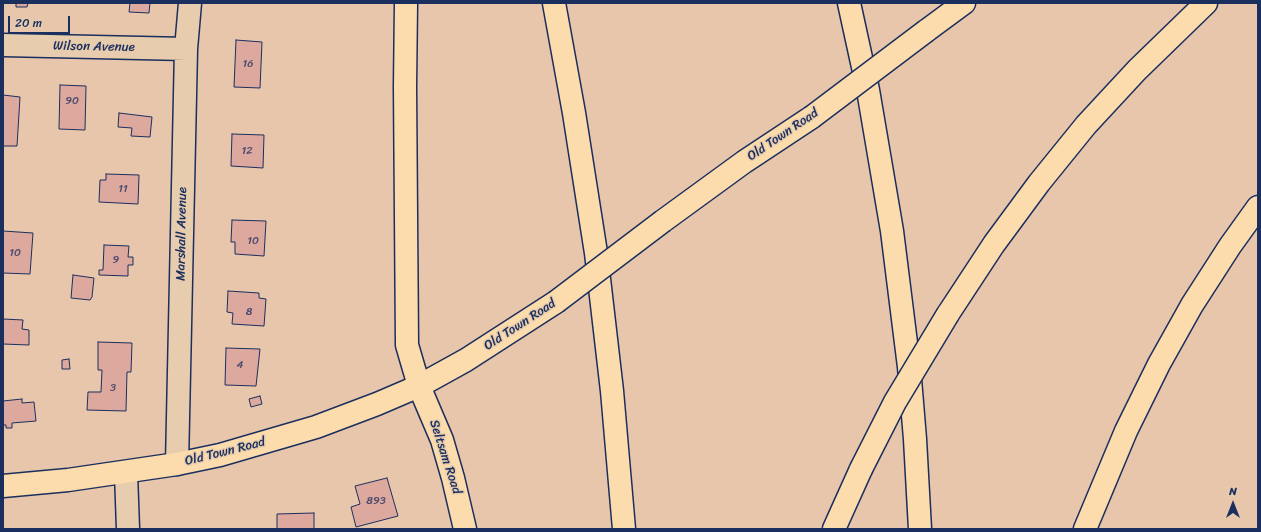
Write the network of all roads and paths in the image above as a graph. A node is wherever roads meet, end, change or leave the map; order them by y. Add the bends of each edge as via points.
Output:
1 (190, 3) edge
2 (406, 3) edge
3 (554, 3) edge
4 (849, 3) edge
5 (964, 3) edge
6 (1206, 3) edge
7 (3, 45) edge
8 (186, 49) junction
9 (1258, 207) edge
10 (419, 386) junction
11 (177, 464) junction
12 (126, 473) junction
13 (3, 486) edge
14 (128, 529) edge
15 (465, 529) edge
16 (624, 529) edge
17 (834, 529) edge
18 (920, 529) edge
19 (1085, 529) edge

1 - 8 street, Marshall Avenue
2 - 10 main road, Seltsam Road via 407,345
3 - 16 main road via 596,253
4 - 18 main road via 868,90 892,230 909,374
5 - 10 main road, Old Town Road, bridge via 812,117 744,162 556,302 466,360
6 - 17 main road, bridge via 1137,70 1081,131 994,244 899,396 861,469
7 - 8 street, Wilson Avenue
8 - 11 street, Marshall Avenue
9 - 19 main road via 1192,305 1159,364 1126,430
10 - 11 main road, Old Town Road via 316,427 220,455
10 - 15 main road, Seltsam Road via 442,440
11 - 12 main road, Old Town Road
12 - 13 main road, Old Town Road
12 - 14 street

